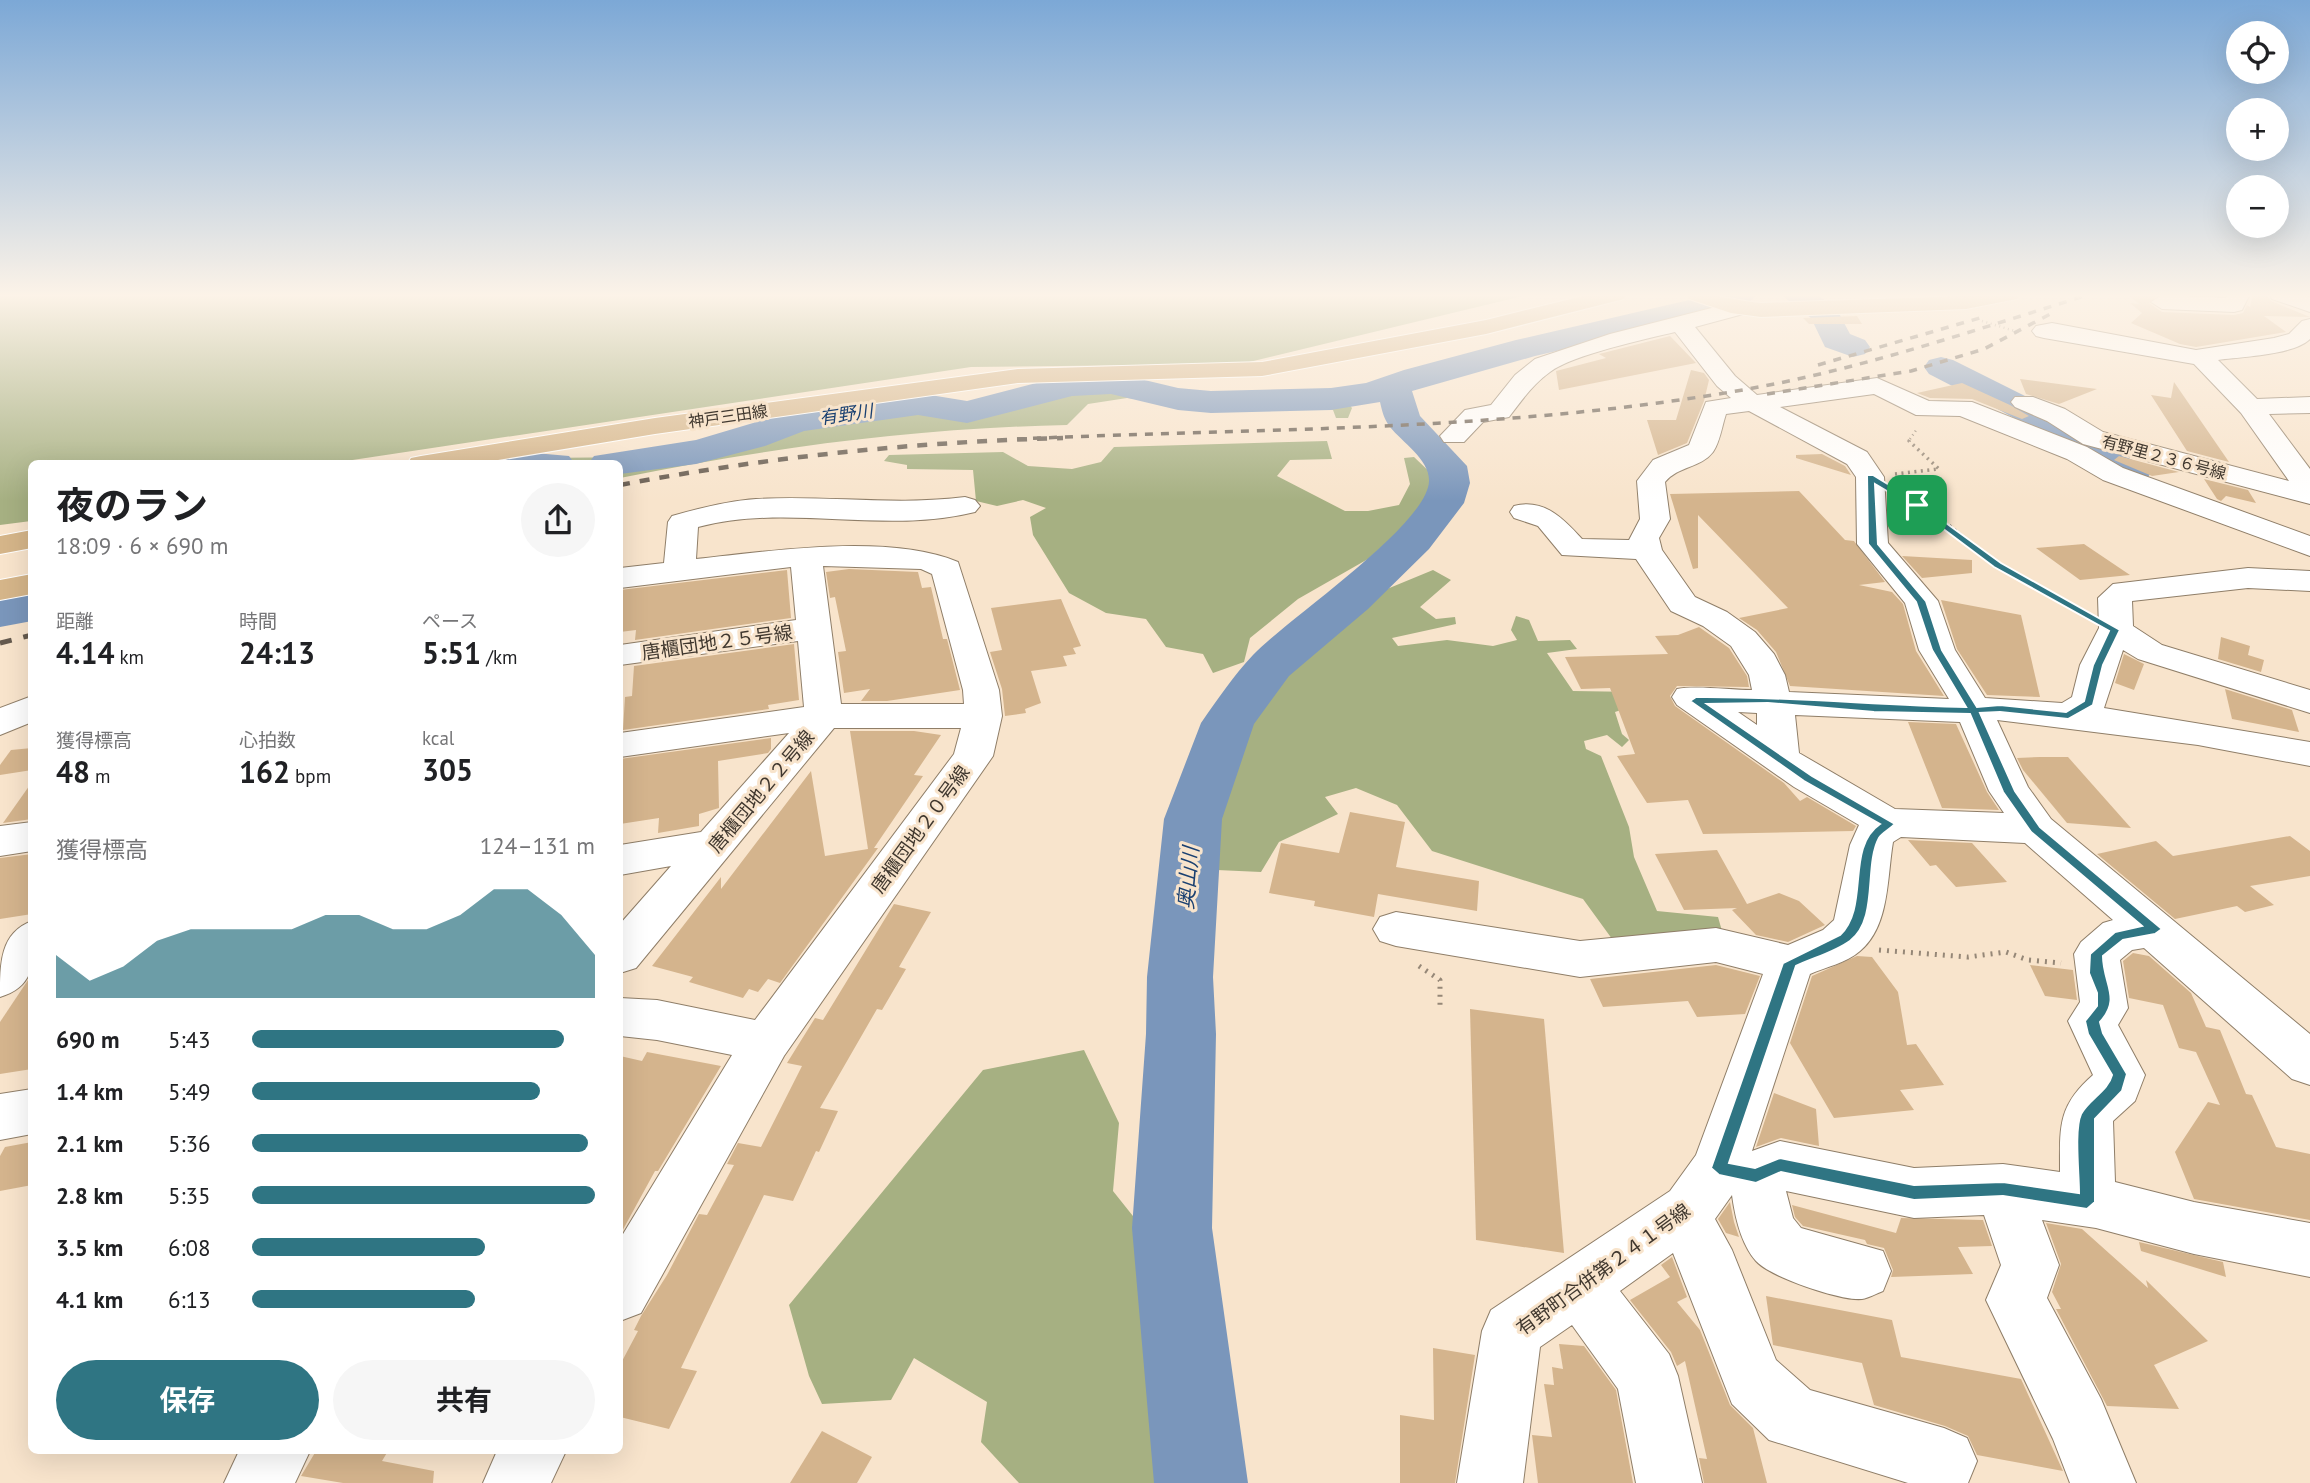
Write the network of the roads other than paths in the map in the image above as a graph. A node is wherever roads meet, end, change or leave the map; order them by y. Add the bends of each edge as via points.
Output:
1 (1294, 363) edge
2 (1546, 363) edge
3 (1711, 363) edge
4 (2206, 363) edge
5 (1749, 401) junction
6 (2024, 402) dead end
7 (2310, 405) edge
8 (2250, 407) junction
9 (1454, 436) dead end
10 (2298, 455) edge
11 (446, 460) edge
12 (2310, 493) edge
13 (965, 506) dead end
14 (1525, 512) dead end
15 (28, 540) edge
16 (0, 545) edge
17 (2310, 547) edge
18 (1646, 550) junction
19 (806, 556) junction
20 (2310, 560) edge
21 (679, 570) junction
22 (2310, 575) edge
23 (623, 578) edge
24 (2310, 581) edge
25 (28, 585) edge
26 (0, 590) edge
27 (814, 628) junction
28 (2115, 630) junction
29 (623, 655) edge
30 (1772, 700) junction
31 (2310, 702) edge
32 (28, 709) edge
33 (1974, 710) junction
34 (2068, 715) junction
35 (824, 716) junction
36 (983, 716) junction
37 (0, 723) edge
38 (28, 739) edge
39 (0, 743) edge
40 (623, 745) edge
41 (2310, 754) edge
42 (1781, 760) junction
43 (1889, 824) junction
44 (2036, 830) junction
45 (28, 837) edge
46 (0, 841) edge
47 (717, 844) junction
48 (623, 860) edge
49 (1396, 929) dead end
50 (2155, 929) junction
51 (623, 952) edge
52 (1790, 963) junction
53 (623, 1017) edge
54 (766, 1042) junction
55 (2305, 1056) edge
56 (28, 1112) edge
57 (0, 1117) edge
58 (1737, 1172) junction
59 (2003, 1189) junction
60 (2087, 1202) junction
61 (1681, 1216) junction
62 (2310, 1250) edge
63 (1862, 1271) dead end
64 (1579, 1286) junction
65 (623, 1288) edge
66 (275, 1454) edge
67 (531, 1454) edge
68 (1944, 1461) dead end
69 (257, 1483) edge
70 (516, 1483) edge
71 (1490, 1483) edge
72 (1670, 1483) edge
73 (2103, 1483) edge

1 - 11 main road, 神戸三田線 via 1262,369 1018,376
2 - 9 street via 1524,380 1500,411 1474,416
3 - 5 street
4 - 8 street
5 - 17 street via 1873,386 1925,409 1964,408 2077,453 2113,474
5 - 18 street via 1715,408 1702,448 1663,466 1651,481 1655,519 1644,538
5 - 33 street via 1857,458 1870,477 1873,544 1921,601 1937,650
6 - 12 street, 有野里２３６号線 via 2093,438
7 - 8 street
8 - 10 street
10 - 12 street
13 - 21 street via 930,512 757,506 703,515 683,522
14 - 18 street via 1549,520 1573,548
15 - 16 main road
18 - 30 street via 1683,604 1743,639 1756,654
19 - 21 street, 唐櫃団地２０号線
19 - 27 street, 唐櫃団地２２号線
19 - 36 street, 唐櫃団地２０号線 via 926,560 947,569 981,690
20 - 22 street
21 - 23 street, 唐櫃団地２０号線
24 - 28 street via 2248,578 2125,591 2115,598
25 - 26 main road
27 - 29 street, 唐櫃団地２５号線
27 - 35 street, 唐櫃団地２２号線
28 - 31 street via 2150,652
28 - 34 street via 2098,665 2089,703
30 - 33 street via 1874,709
30 - 42 street
30 - 42 street via 1692,698
32 - 37 street
33 - 34 street
33 - 44 street via 2009,792
34 - 41 street
35 - 36 street
35 - 40 street
35 - 47 street, 唐櫃団地２２号線
36 - 54 street, 唐櫃団地２０号線 via 973,755
38 - 39 street
42 - 43 street
43 - 44 street
43 - 52 street via 1874,834 1853,930
44 - 50 street
45 - 46 street
47 - 48 street
47 - 51 street, 唐櫃団地２２号線
49 - 52 street via 1580,959 1716,945
50 - 55 street
50 - 60 street via 2119,935 2097,954 2104,1008 2092,1021 2119,1074 2117,1086 2094,1106 2087,1119
52 - 58 street, 有野町合併第２４１号線
53 - 54 street
54 - 65 street, 唐櫃団地２０号線
56 - 57 street
58 - 59 street via 1780,1165 1914,1193
58 - 61 street, 有野町合併第２４１号線
58 - 63 street via 1775,1242 1808,1259
59 - 60 street
59 - 73 street via 2030,1265 2016,1300 2078,1422
60 - 62 street
61 - 64 street, 有野町合併第２４１号線
61 - 68 street via 1703,1250 1754,1382 1763,1391 1792,1418
64 - 71 street, 有野町合併第２４１号線 via 1512,1331
64 - 72 street via 1647,1376
66 - 69 street
67 - 70 street

